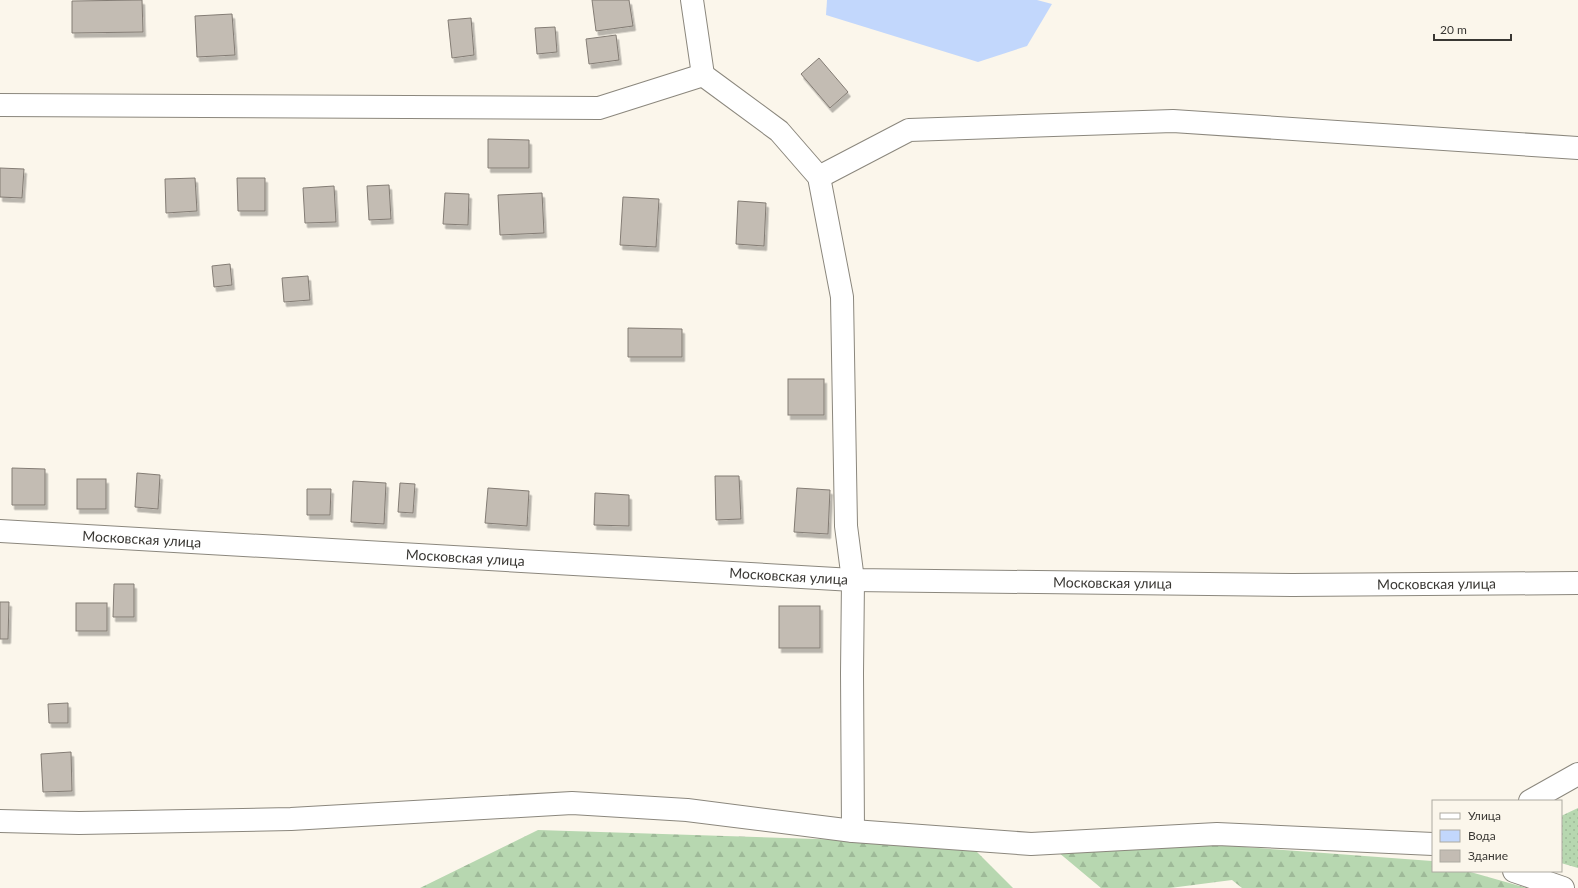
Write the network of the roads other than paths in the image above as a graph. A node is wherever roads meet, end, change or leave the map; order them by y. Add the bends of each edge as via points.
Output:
1 (692, 0) edge
2 (703, 75) junction
3 (0, 105) edge
4 (1578, 148) edge
5 (819, 178) junction
6 (0, 531) edge
7 (853, 580) junction
8 (1578, 583) edge
9 (1578, 774) edge
10 (1532, 800) edge
11 (0, 821) edge
12 (853, 830) junction
13 (1432, 844) edge
14 (1517, 872) edge
15 (1563, 888) edge

1 - 2 street
2 - 3 street via 599,108
2 - 5 street via 779,131
4 - 5 street via 1173,121 909,130
5 - 7 street via 842,297 846,526
6 - 7 street, Московская улица
7 - 8 street, Московская улица via 1292,585
7 - 12 street
9 - 10 street
11 - 12 street via 79,823 290,819 572,803 687,810
12 - 13 street via 1031,844 1218,834
14 - 15 street

